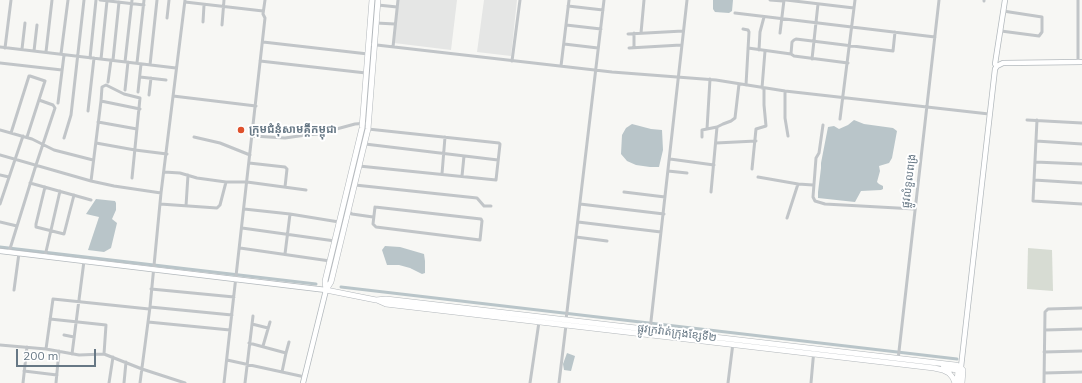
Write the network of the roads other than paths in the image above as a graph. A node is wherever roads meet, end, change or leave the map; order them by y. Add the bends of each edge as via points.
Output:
1 (11, 0) edge
2 (52, 0) edge
3 (68, 0) edge
4 (84, 0) edge
5 (96, 0) edge
6 (100, 0) edge
7 (144, 0) edge
8 (158, 0) edge
9 (169, 0) edge
10 (224, 0) edge
11 (265, 0) edge
12 (372, 0) edge
13 (398, 0) edge
14 (520, 0) edge
15 (569, 0) edge
16 (604, 0) edge
17 (644, 0) edge
18 (687, 0) edge
19 (770, 0) edge
20 (784, 0) edge
21 (833, 0) edge
22 (855, 0) edge
23 (939, 0) edge
24 (1005, 0) edge
25 (1078, 0) edge
26 (1082, 0) edge
27 (107, 1) edge
28 (185, 1) edge
29 (805, 1) edge
30 (120, 2) edge
31 (132, 2) edge
32 (378, 3) edge
33 (818, 4) junction
34 (144, 5) junction
35 (204, 5) junction
36 (224, 6) junction
37 (568, 6) junction
38 (832, 6) junction
39 (397, 7) junction
40 (854, 8) junction
41 (603, 10) junction
42 (263, 11) junction
43 (1003, 11) junction
44 (735, 13) dead end
45 (764, 17) junction
46 (167, 18) dead end
47 (782, 19) junction
48 (1080, 20) edge
49 (202, 22) dead end
50 (24, 23) dead end
51 (376, 23) junction
52 (816, 23) junction
53 (395, 24) junction
54 (36, 25) dead end
55 (222, 25) dead end
56 (566, 25) junction
57 (852, 27) junction
58 (743, 29) dead end
59 (600, 30) junction
60 (683, 31) junction
61 (1001, 31) junction
62 (895, 32) junction
63 (634, 33) junction
64 (641, 33) junction
65 (780, 33) dead end
66 (628, 34) dead end
67 (935, 37) junction
68 (1080, 39) edge
69 (814, 41) junction
70 (262, 42) junction
71 (368, 44) junction
72 (564, 44) junction
73 (374, 45) junction
74 (681, 45) junction
75 (850, 46) junction
76 (0, 47) edge
77 (393, 47) junction
78 (634, 47) junction
79 (5, 48) junction
80 (598, 48) junction
81 (629, 48) dead end
82 (748, 48) junction
83 (22, 50) junction
84 (759, 50) junction
85 (34, 51) junction
86 (765, 51) junction
87 (46, 52) junction
88 (63, 54) junction
89 (367, 54) junction
90 (373, 54) junction
91 (791, 54) junction
92 (78, 56) junction
93 (90, 58) junction
94 (94, 58) junction
95 (812, 58) junction
96 (101, 59) junction
97 (112, 60) junction
98 (260, 61) junction
99 (512, 61) junction
100 (126, 62) junction
101 (1080, 62) edge
102 (0, 63) edge
103 (137, 63) junction
104 (848, 63) junction
105 (141, 64) junction
106 (150, 65) junction
107 (561, 66) junction
108 (997, 66) junction
109 (176, 68) junction
110 (62, 70) junction
111 (596, 70) junction
112 (366, 73) junction
113 (140, 76) junction
114 (678, 77) junction
115 (151, 78) junction
116 (710, 79) junction
117 (166, 80) dead end
118 (108, 82) dead end
119 (739, 84) junction
120 (746, 85) junction
121 (763, 88) junction
122 (125, 90) dead end
123 (785, 91) junction
124 (138, 92) dead end
125 (149, 95) dead end
126 (173, 96) junction
127 (844, 98) junction
128 (39, 100) junction
129 (101, 101) junction
130 (58, 103) dead end
131 (256, 106) junction
132 (927, 107) junction
133 (140, 109) junction
134 (88, 111) dead end
135 (989, 114) junction
136 (840, 119) dead end
137 (1027, 120) dead end
138 (1037, 120) junction
139 (98, 122) junction
140 (1082, 123) edge
141 (366, 125) junction
142 (823, 125) dead end
143 (717, 127) junction
144 (137, 129) junction
145 (707, 129) junction
146 (0, 130) edge
147 (11, 133) junction
148 (23, 136) junction
149 (253, 136) junction
150 (788, 136) dead end
151 (27, 137) junction
152 (194, 137) dead end
153 (445, 137) junction
154 (702, 137) dead end
155 (64, 138) dead end
156 (756, 141) junction
157 (1036, 141) junction
158 (96, 143) junction
159 (716, 143) junction
160 (43, 144) junction
161 (365, 144) junction
162 (1082, 144) edge
163 (135, 150) junction
164 (166, 154) junction
165 (250, 154) junction
166 (444, 154) junction
167 (0, 155) edge
168 (464, 156) junction
169 (14, 159) junction
170 (93, 160) junction
171 (498, 160) junction
172 (670, 160) junction
173 (249, 162) junction
174 (1035, 162) junction
175 (1082, 164) edge
176 (36, 165) junction
177 (714, 165) junction
178 (359, 166) junction
179 (752, 169) dead end
180 (668, 171) junction
181 (164, 172) junction
182 (687, 173) dead end
183 (442, 174) junction
184 (188, 175) junction
185 (0, 176) edge
186 (462, 176) junction
187 (758, 177) dead end
188 (8, 178) junction
189 (132, 178) dead end
190 (1034, 180) junction
191 (90, 181) junction
192 (226, 182) junction
193 (247, 182) junction
194 (30, 183) junction
195 (1082, 183) edge
196 (798, 184) junction
197 (813, 184) junction
198 (355, 185) junction
199 (45, 187) junction
200 (285, 187) junction
201 (306, 190) dead end
202 (60, 191) junction
203 (624, 192) dead end
204 (711, 192) dead end
205 (161, 193) junction
206 (74, 195) junction
207 (665, 197) junction
208 (91, 200) dead end
209 (0, 204) edge
210 (160, 204) junction
211 (580, 204) junction
212 (1082, 204) edge
213 (186, 206) junction
214 (491, 206) dead end
215 (244, 209) junction
216 (915, 209) junction
217 (348, 211) junction
218 (290, 214) junction
219 (664, 214) junction
220 (374, 217) junction
221 (786, 218) dead end
222 (0, 222) edge
223 (340, 222) junction
224 (578, 222) junction
225 (17, 226) junction
226 (242, 228) junction
227 (50, 231) junction
228 (661, 232) junction
229 (287, 234) junction
230 (576, 237) junction
231 (335, 241) junction
232 (606, 241) dead end
233 (240, 248) junction
234 (10, 250) junction
235 (0, 251) edge
236 (19, 253) junction
237 (285, 254) junction
238 (45, 256) junction
239 (84, 261) junction
240 (330, 261) junction
241 (153, 269) junction
242 (237, 276) junction
243 (151, 289) junction
244 (14, 290) dead end
245 (326, 290) junction
246 (234, 297) junction
247 (376, 300) junction
248 (79, 302) junction
249 (150, 308) junction
250 (1082, 308) edge
251 (232, 315) junction
252 (253, 316) dead end
253 (566, 318) junction
254 (50, 319) junction
255 (76, 321) junction
256 (148, 322) junction
257 (270, 322) dead end
258 (539, 322) junction
259 (252, 324) junction
260 (268, 328) junction
261 (1082, 329) edge
262 (230, 330) junction
263 (650, 330) junction
264 (1045, 330) junction
265 (64, 335) dead end
266 (74, 337) junction
267 (289, 342) dead end
268 (733, 342) junction
269 (249, 343) junction
270 (0, 345) edge
271 (263, 346) junction
272 (27, 347) junction
273 (46, 349) junction
274 (59, 351) junction
275 (1082, 351) edge
276 (814, 352) junction
277 (1044, 352) junction
278 (286, 353) junction
279 (72, 354) junction
280 (104, 354) junction
281 (113, 357) junction
282 (898, 359) junction
283 (227, 360) junction
284 (126, 362) junction
285 (247, 364) junction
286 (934, 368) junction
287 (142, 369) junction
288 (960, 369) junction
289 (24, 371) junction
290 (282, 372) junction
291 (1082, 372) edge
292 (1044, 374) junction
293 (57, 375) junction
294 (305, 377) junction
295 (23, 383) edge
296 (56, 383) edge
297 (109, 383) edge
298 (124, 383) edge
299 (140, 383) edge
300 (185, 383) edge
301 (224, 383) edge
302 (245, 383) edge
303 (303, 383) edge
304 (530, 383) edge
305 (559, 383) edge
306 (728, 383) edge
307 (811, 383) edge
308 (956, 383) edge
309 (962, 383) edge
310 (1044, 383) edge

1 - 79 street
2 - 87 street
3 - 88 street
4 - 92 street
5 - 93 street
6 - 27 street
7 - 34 street
8 - 106 street
9 - 46 street
10 - 36 street
11 - 42 street
12 - 71 main road
13 - 39 street
14 - 99 street
15 - 37 street
16 - 41 street
17 - 64 street
18 - 60 street
19 - 20 street
20 - 29 street
20 - 47 street
21 - 38 street
22 - 40 street
23 - 67 street, ផ្លូវលំទួលពង្រ
24 - 43 street
25 - 26 street
25 - 48 street
27 - 30 street
27 - 96 street
28 - 35 street
28 - 109 street
29 - 33 street
30 - 31 street
30 - 97 street
31 - 34 street
31 - 100 street
32 - 39 street
32 - 51 main road
33 - 38 street
33 - 52 street
34 - 103 street
35 - 36 street
35 - 49 street
36 - 42 street
36 - 55 street
37 - 41 street
37 - 56 street
38 - 40 street
39 - 53 street
40 - 57 street
41 - 59 street
42 - 70 street via 265,18
43 - 61 street
43 - 61 street via 1042,17 1042,32 1039,36
44 - 45 street
45 - 47 street
45 - 84 street
47 - 52 street
47 - 65 street
48 - 68 street
50 - 83 street
51 - 53 street
51 - 73 main road
52 - 57 street
52 - 69 street
53 - 77 street
54 - 85 street
56 - 59 street
56 - 72 street
57 - 62 street
57 - 75 street
58 - 82 street via 749,32
59 - 80 street
60 - 64 street
60 - 74 street
61 - 108 street via 995,64
62 - 67 street
62 - 75 street via 893,51
63 - 64 street
63 - 66 street
63 - 78 street
67 - 132 street, ផ្លូវលំទួលពង្រ
68 - 101 street
69 - 75 street
69 - 91 street via 794,40
69 - 95 street
70 - 89 street
70 - 98 street
71 - 73 street
71 - 89 main road
72 - 80 street
72 - 107 street
73 - 77 street
73 - 90 main road
74 - 78 street
74 - 114 street
75 - 104 street
76 - 79 street
77 - 99 street
78 - 81 street
79 - 83 street
80 - 111 street
82 - 84 street
82 - 120 street
83 - 85 street
84 - 86 street
85 - 87 street
86 - 91 street
86 - 121 street
87 - 88 street
88 - 92 street
88 - 110 street
89 - 90 street
89 - 112 main road
90 - 141 main road
91 - 95 street
92 - 93 street
92 - 155 street via 71,115
93 - 94 street
94 - 96 street
94 - 134 street
95 - 104 street
96 - 97 street
97 - 100 street
97 - 118 street
98 - 112 street
98 - 131 street
99 - 107 street
100 - 103 street
100 - 122 street
101 - 108 street via 1002,63
102 - 110 street
103 - 105 street
104 - 127 street
105 - 106 street
105 - 113 street
106 - 109 street
107 - 111 street
108 - 135 street
109 - 126 street
110 - 130 street
111 - 114 street
111 - 211 street
112 - 141 main road
113 - 115 street
113 - 124 street
114 - 116 street
114 - 172 street
115 - 117 street
115 - 125 street
116 - 119 street
116 - 145 street
119 - 120 street
119 - 143 street via 735,118
120 - 121 street
121 - 123 street
121 - 156 street via 766,126 756,129
123 - 127 street
123 - 150 street
126 - 131 street
126 - 164 street
127 - 132 street
127 - 136 street
128 - 147 street via 46,81 29,76
128 - 151 street
128 - 160 street via 55,108
129 - 133 street
129 - 133 street via 102,87 106,85 140,98
129 - 139 street
131 - 149 street
132 - 135 street
132 - 216 street, ផ្លូវលំទួលពង្រ
133 - 144 street
135 - 288 street
137 - 138 street
138 - 140 street
138 - 157 street
139 - 144 street
139 - 158 street
141 - 149 street via 355,124 318,134 285,138
141 - 153 street
141 - 161 main road
141 - 223 main road via 358,146
142 - 197 street
143 - 145 street
143 - 159 street
144 - 163 street
145 - 154 street via 701,131
146 - 147 street
147 - 148 street
148 - 151 street
148 - 169 street
149 - 165 street
151 - 160 street
152 - 165 street
153 - 166 street
153 - 171 street via 499,143
156 - 159 street
156 - 179 street
157 - 162 street
157 - 174 street
158 - 163 street
158 - 170 street
159 - 177 street
160 - 170 street via 54,150
160 - 176 street
161 - 166 street
161 - 178 main road
163 - 164 street
163 - 189 street
164 - 181 street
165 - 173 street
166 - 168 street
166 - 183 street
167 - 169 street
168 - 171 street
168 - 186 street
169 - 176 street
169 - 188 street
170 - 191 street
171 - 186 street via 496,180
172 - 177 street
172 - 180 street
173 - 193 street
173 - 200 street via 287,168
174 - 175 street
174 - 190 street
176 - 191 street
176 - 194 street
177 - 204 street
178 - 183 street
178 - 198 main road
180 - 182 street
180 - 207 street
181 - 184 street
181 - 205 street
183 - 186 street
184 - 192 street
184 - 213 street
185 - 188 street
187 - 196 street
188 - 209 street
190 - 195 street
190 - 212 street via 1033,201
191 - 205 street
192 - 193 street
192 - 213 street via 219,207
193 - 200 street
193 - 215 street
194 - 199 street
194 - 225 street
196 - 197 street
196 - 221 street
197 - 216 street via 813,197 818,203
198 - 214 street via 477,198 484,206
198 - 217 main road
199 - 202 street
199 - 227 street via 35,225
200 - 201 street
202 - 206 street
202 - 227 street
203 - 207 street
205 - 210 street
206 - 208 street
206 - 227 street via 65,233
207 - 219 street
210 - 213 street
210 - 241 street
211 - 219 street
211 - 224 street
215 - 218 street
215 - 226 street
216 - 282 street, ផ្លូវលំទួលពង្រ
217 - 220 street via 352,214
217 - 245 main road via 331,282
218 - 223 street
218 - 229 street
219 - 228 street
220 - 220 street via 373,225 376,227 478,240 481,238 482,221 479,219 378,206 374,208
222 - 225 street
223 - 231 main road
224 - 228 street
224 - 230 street
225 - 234 street
226 - 229 street
226 - 233 street
227 - 238 street
228 - 263 street
229 - 231 street
229 - 237 street
230 - 232 street
230 - 253 street
231 - 240 main road
233 - 237 street
233 - 242 street
234 - 235 street
234 - 236 street
236 - 238 street
236 - 244 street
237 - 240 street
238 - 239 street
239 - 241 street
239 - 248 street
240 - 245 main road via 325,280
241 - 242 street
241 - 243 street
242 - 245 street
242 - 246 street
243 - 246 street
243 - 249 street
245 - 247 main road, ផ្លូវក្រវ៉ាត់ក្រុងខ្សែទី២
245 - 294 street
246 - 251 street
247 - 253 main road, ផ្លូវក្រវ៉ាត់ក្រុងខ្សែទី២
247 - 258 main road, ផ្លូវក្រវ៉ាត់ក្រុងខ្សែទី២ via 386,304
248 - 249 street
248 - 254 street via 52,299
248 - 255 street
249 - 251 street
249 - 256 street
250 - 264 street via 1046,310
251 - 262 street
252 - 259 street
253 - 258 main road, ផ្លូវក្រវ៉ាត់ក្រុងខ្សែទី២
253 - 263 main road, ផ្លូវក្រវ៉ាត់ក្រុងខ្សែទី២
253 - 305 street
254 - 255 street
254 - 273 street
255 - 266 street
255 - 280 street via 106,325
256 - 262 street
256 - 287 street
257 - 260 street
258 - 304 street
259 - 260 street
259 - 269 street
260 - 271 street
261 - 264 street
262 - 283 street
263 - 268 main road, ផ្លូវក្រវ៉ាត់ក្រុងខ្សែទី២
264 - 277 street
265 - 266 street
266 - 279 street
267 - 278 street
268 - 276 main road, ផ្លូវក្រវ៉ាត់ក្រុងខ្សែទី២
268 - 306 street
269 - 271 street
269 - 285 street
270 - 272 street
271 - 278 street
272 - 273 street
272 - 289 street
273 - 274 street
274 - 279 street
274 - 293 street
275 - 277 street
276 - 282 main road, ផ្លូវក្រវ៉ាត់ក្រុងខ្សែទី២
276 - 307 street
277 - 292 street
278 - 290 street
279 - 280 street
280 - 281 street
281 - 284 street
281 - 297 street
282 - 286 main road, ផ្លូវក្រវ៉ាត់ក្រុងខ្សែទី២
282 - 288 main road, ផ្លូវក្រវ៉ាត់ក្រុងខ្សែទី២ via 955,365
283 - 285 street
283 - 301 street
284 - 287 street
284 - 298 street
285 - 290 street
285 - 302 street
286 - 288 main road
286 - 308 main road, ផ្លូវក្រវ៉ាត់ក្រុងខ្សែទី២ via 949,373
287 - 299 street
287 - 300 street
288 - 308 main road
288 - 309 main road via 963,372
289 - 293 street
289 - 295 street
290 - 294 street
291 - 292 street
292 - 310 street
293 - 296 street
294 - 303 street

